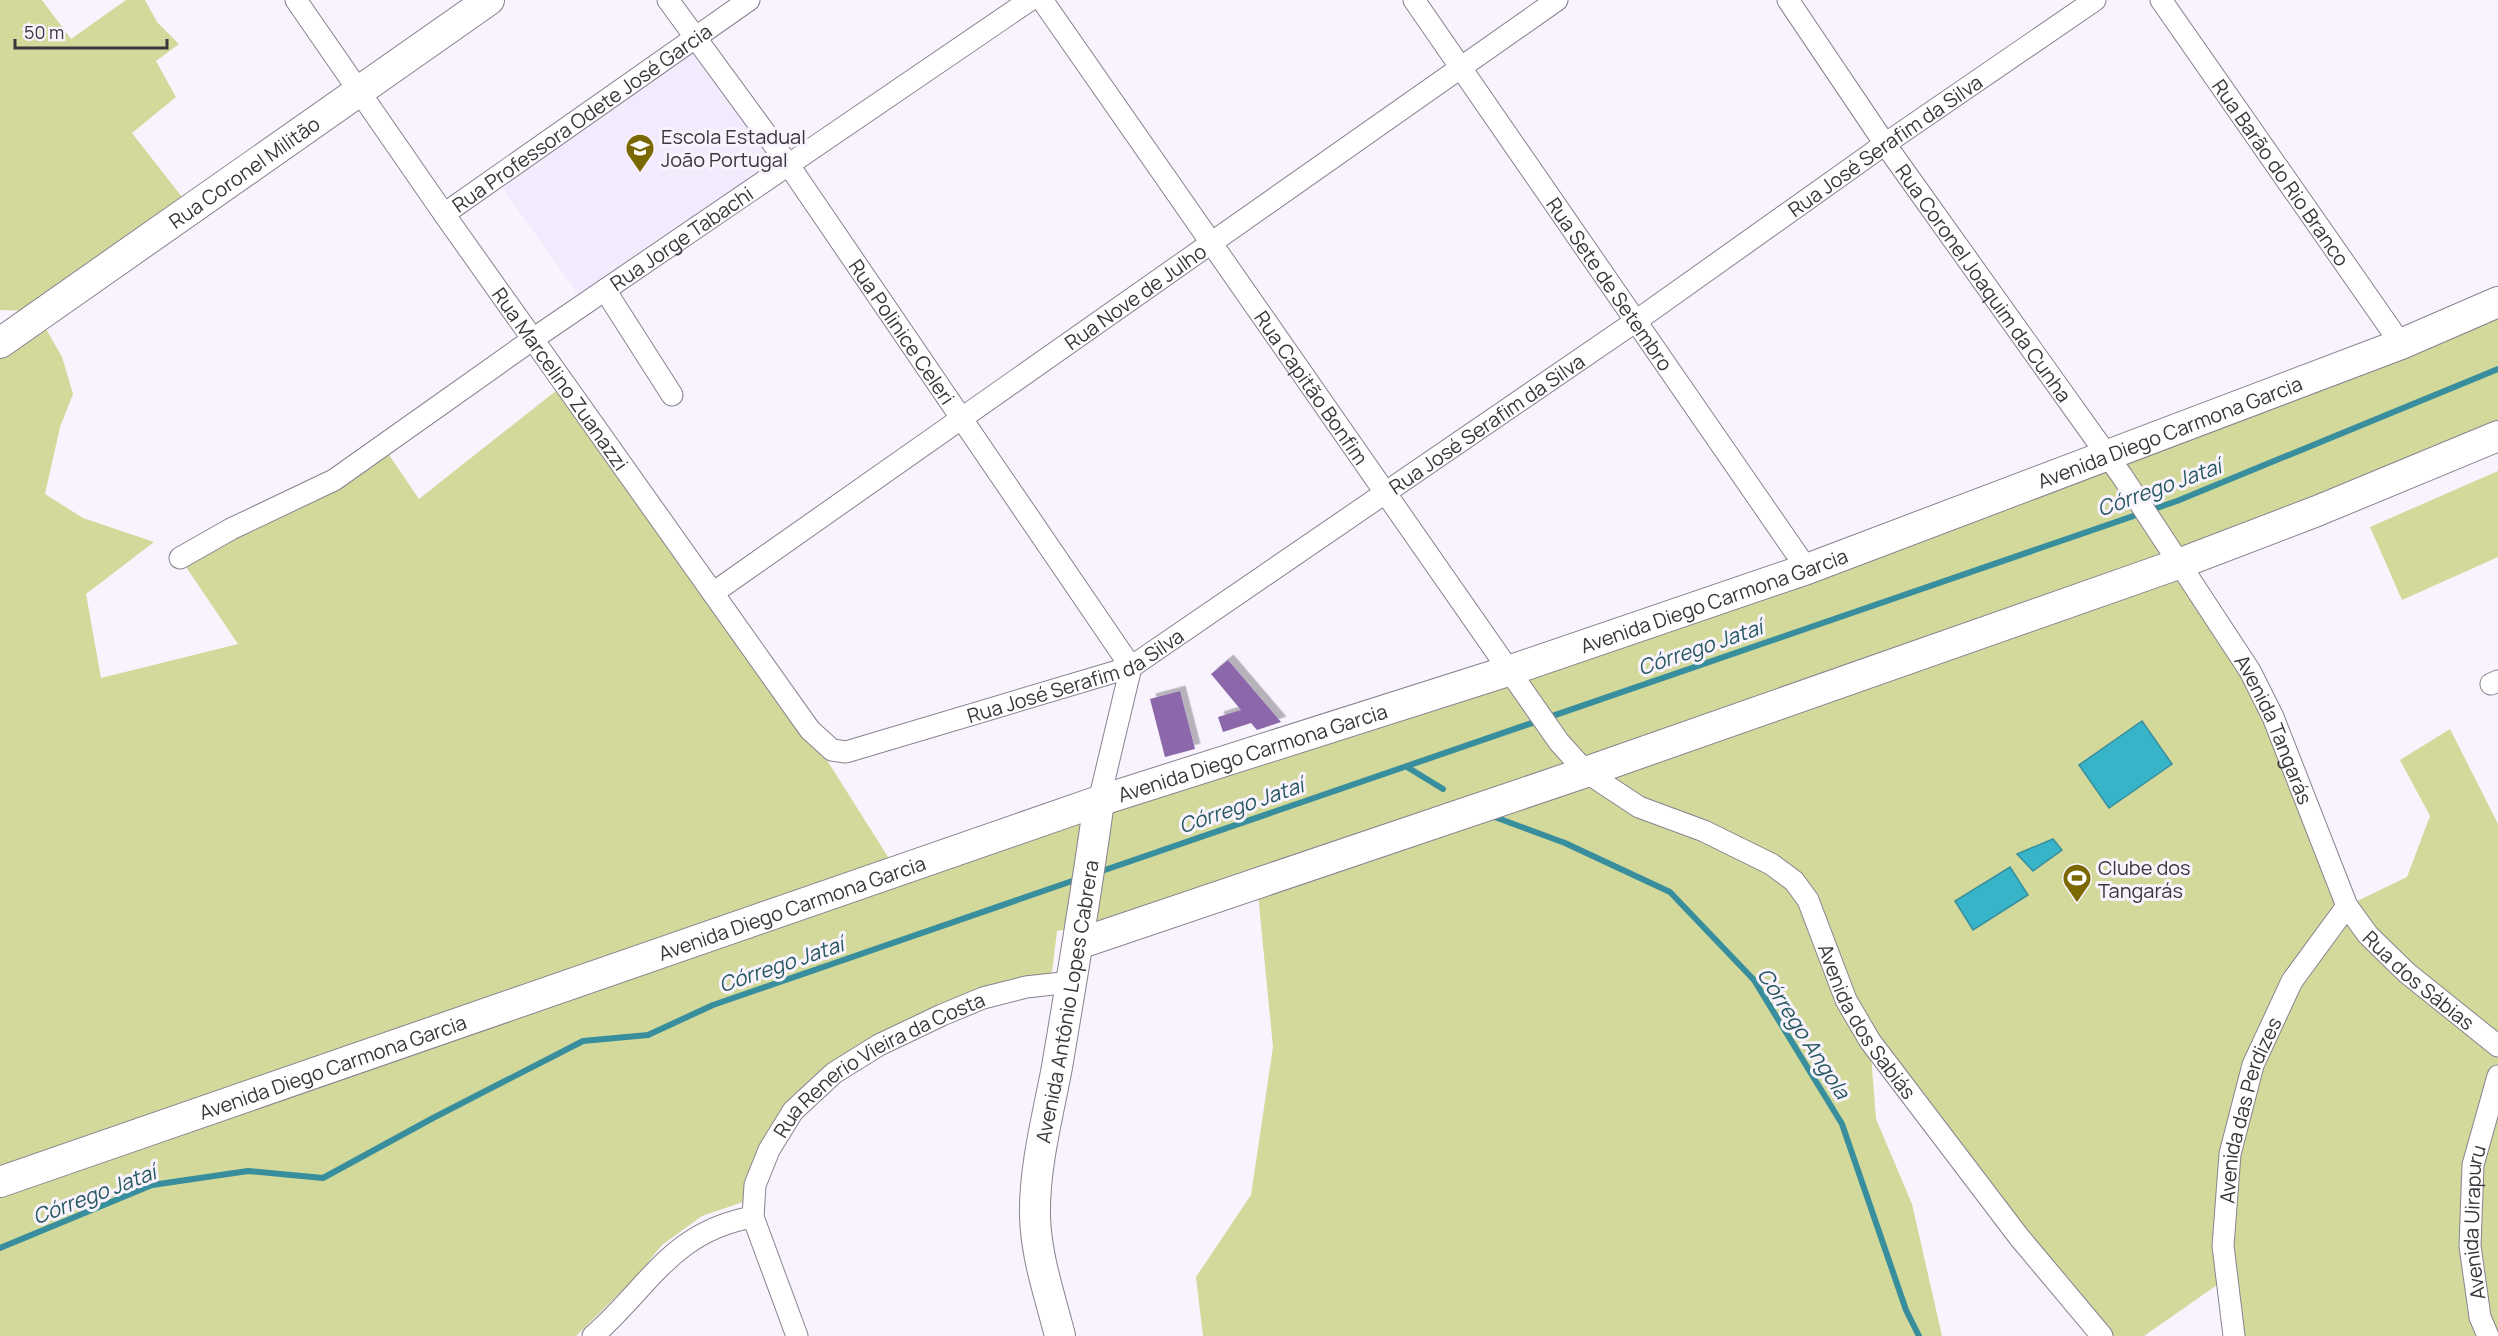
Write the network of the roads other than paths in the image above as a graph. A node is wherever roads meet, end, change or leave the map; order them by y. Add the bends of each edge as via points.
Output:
1 (296, 0) edge
2 (489, 0) edge
3 (668, 0) edge
4 (749, 0) edge
5 (1030, 0) edge
6 (1042, 0) edge
7 (1414, 0) edge
8 (1557, 0) edge
9 (1788, 0) edge
10 (2095, 0) edge
11 (2161, 0) edge
12 (696, 38) junction
13 (1462, 68) junction
14 (359, 92) junction
15 (1885, 144) junction
16 (788, 164) junction
17 (444, 214) junction
18 (1210, 243) junction
19 (605, 290) junction
20 (2498, 302) edge
21 (1636, 321) junction
22 (533, 339) junction
23 (0, 343) edge
24 (2401, 344) junction
25 (672, 395) dead end
26 (964, 419) junction
27 (2498, 436) edge
28 (2106, 455) junction
29 (1385, 492) junction
30 (2173, 552) junction
31 (180, 558) dead end
32 (1807, 569) junction
33 (713, 593) junction
34 (1131, 667) junction
35 (1508, 671) junction
36 (832, 750) joint
37 (1586, 772) junction
38 (1098, 809) junction
39 (2347, 906) junction
40 (1080, 933) junction
41 (1071, 982) junction
42 (2498, 1046) edge
43 (2498, 1076) edge
44 (0, 1182) edge
45 (753, 1217) junction
46 (616, 1327) edge
47 (593, 1336) edge
48 (797, 1336) edge
49 (1060, 1336) edge
50 (2102, 1336) edge
51 (2234, 1336) edge
52 (2488, 1336) edge

1 - 14 street, Rua Marcelino Zuanazzi
2 - 14 main road, Rua Coronel Militão
3 - 12 street, Rua Polinice Celeri
4 - 12 street, Rua Professora Odete José Garcia
5 - 16 street, Rua Jorge Tabachi
6 - 18 street, Rua Capitão Bonfim
7 - 13 street, Rua Sete de Setembro
8 - 13 street, Rua Nove de Julho
9 - 15 street, Rua Coronel Joaquim da Cunha
10 - 15 street, Rua José Serafim da Silva
11 - 24 street, Rua Barão do Rio Branco
12 - 16 street, Rua Polinice Celeri
12 - 17 street, Rua Professora Odete José Garcia
13 - 18 street, Rua Nove de Julho
13 - 21 street, Rua Sete de Setembro
14 - 17 street, Rua Marcelino Zuanazzi
14 - 23 main road, Rua Coronel Militão
15 - 21 street, Rua José Serafim da Silva
15 - 28 street, Rua Coronel Joaquim da Cunha
16 - 19 street, Rua Jorge Tabachi
16 - 26 street, Rua Polinice Celeri
17 - 22 street, Rua Marcelino Zuanazzi
18 - 26 street, Rua Nove de Julho
18 - 29 street, Rua Capitão Bonfim
19 - 22 street, Rua Jorge Tabachi
19 - 25 street
20 - 24 main road, Avenida Diego Carmona Garcia
21 - 29 street, Rua José Serafim da Silva
21 - 32 street, Rua Sete de Setembro
22 - 31 street, Rua Jorge Tabachi via 334,480
22 - 33 street, Rua Marcelino Zuanazzi
24 - 28 main road, Avenida Diego Carmona Garcia
26 - 33 street, Rua Nove de Julho
26 - 34 street, Rua Polinice Celeri
27 - 30 main road via 2317,511
28 - 30 street, Rua Coronel Joaquim da Cunha
28 - 32 main road, Avenida Diego Carmona Garcia
29 - 34 street, Rua José Serafim da Silva
29 - 35 street, Rua Capitão Bonfim
30 - 37 main road
30 - 39 street, Avenida Tangarás via 2250,670 2273,717
32 - 35 main road, Avenida Diego Carmona Garcia
33 - 36 street, Rua Marcelino Zuanazzi via 810,730
34 - 36 street, Rua José Serafim da Silva via 860,749
34 - 38 street, Avenida Antônio Lopes Cabrera
35 - 37 street, Rua Capitão Bonfim via 1558,741
35 - 38 main road, Avenida Diego Carmona Garcia
37 - 40 main road
37 - 50 street, Avenida dos Sabiás via 1639,807 1704,831 1771,864 1794,881 1808,900 1846,1000 1870,1041 2019,1237
38 - 40 main road, Avenida Antônio Lopes Cabrera
38 - 44 main road, Avenida Diego Carmona Garcia
39 - 42 street, Rua dos Sábias via 2368,935 2407,973
39 - 51 street, Avenida das Perdizes via 2292,981 2253,1065 2229,1154 2223,1246
40 - 41 main road, Avenida Antônio Lopes Cabrera
41 - 45 street, Rua Renerio Vieira da Costa via 1026,987 983,999 879,1045 834,1073 793,1111 769,1150 754,1185
41 - 49 main road, Avenida Antônio Lopes Cabrera via 1035,1212 1041,1264
43 - 52 street, Avenida Uirapuru via 2473,1165 2469,1246 2480,1317
45 - 46 street via 712,1228 676,1250 646,1279
45 - 48 street
46 - 47 street

